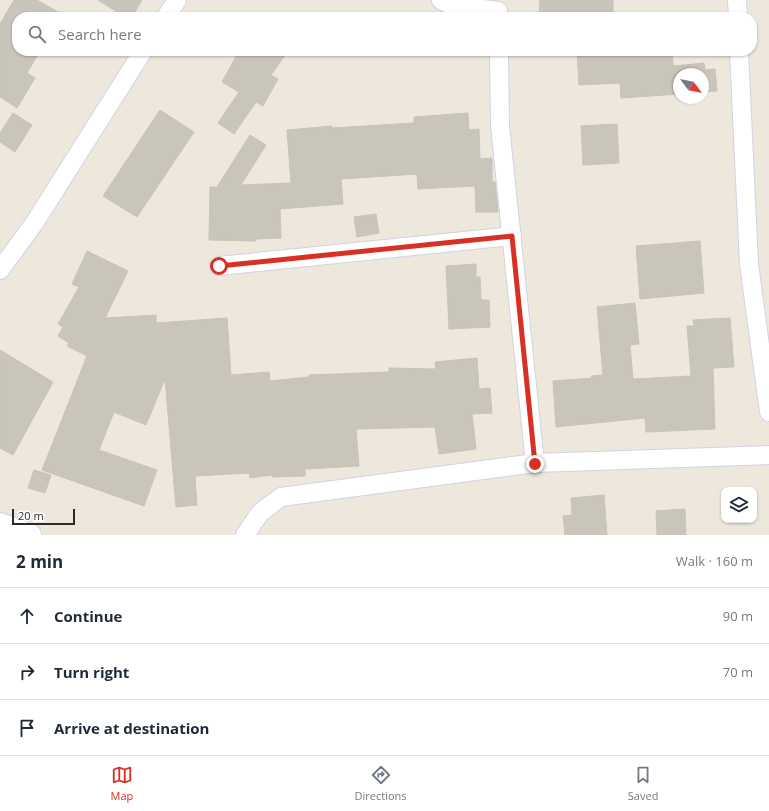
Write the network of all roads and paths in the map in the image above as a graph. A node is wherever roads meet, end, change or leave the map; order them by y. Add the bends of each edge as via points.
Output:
1 (177, 0) edge
2 (441, 0) edge
3 (737, 0) edge
4 (498, 9) edge
5 (169, 12) edge
6 (738, 12) edge
7 (140, 56) edge
8 (499, 56) edge
9 (739, 56) edge
10 (512, 236) junction
11 (219, 266) dead end
12 (0, 270) edge
13 (769, 412) edge
14 (769, 455) edge
15 (535, 464) junction
16 (0, 524) edge
17 (30, 535) edge
18 (244, 535) edge

1 - 5 street
2 - 4 street via 451,5
3 - 6 street
7 - 12 street via 35,222
8 - 10 street via 500,126
9 - 13 street via 749,264
10 - 11 street
10 - 15 street
14 - 15 street
15 - 18 street via 281,497 260,513
16 - 17 street

